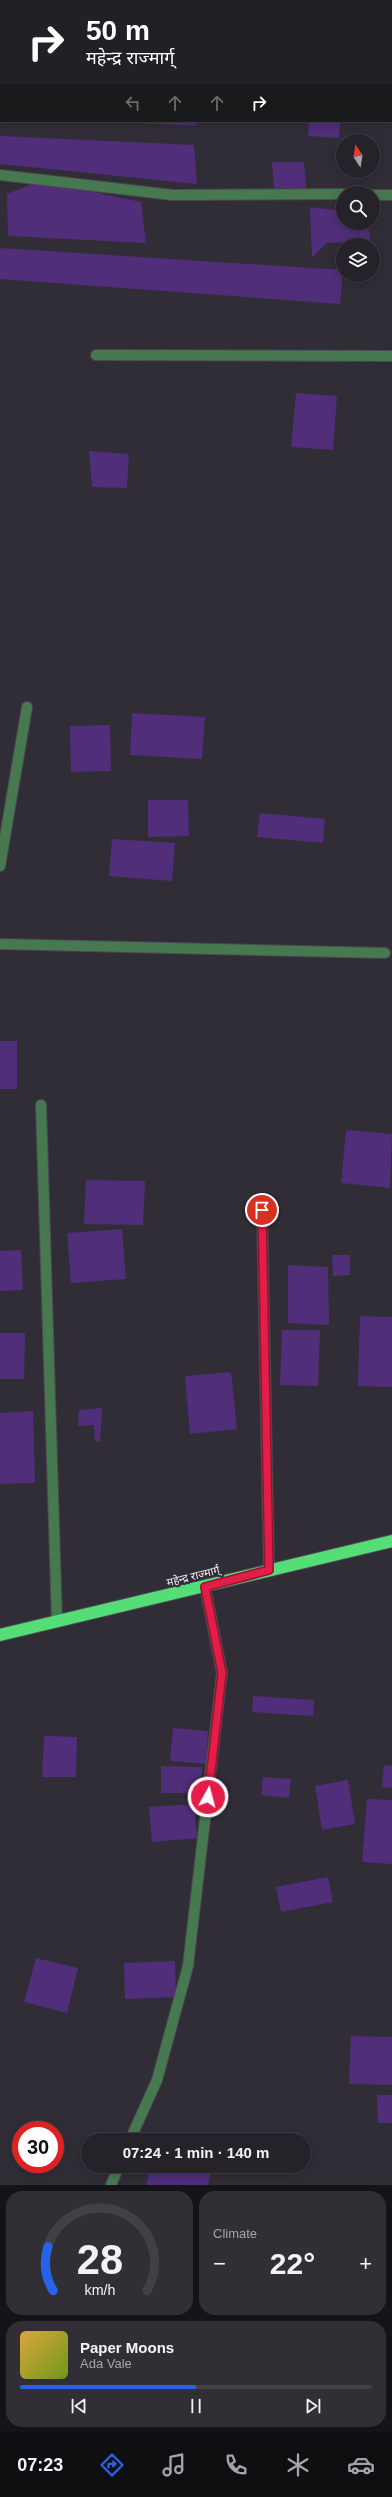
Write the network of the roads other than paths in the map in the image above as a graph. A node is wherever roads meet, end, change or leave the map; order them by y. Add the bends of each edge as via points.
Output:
1 (0, 175) edge
2 (336, 194) edge
3 (380, 195) edge
4 (392, 195) edge
5 (96, 355) dead end
6 (392, 356) edge
7 (27, 706) dead end
8 (0, 866) edge
9 (0, 944) edge
10 (385, 953) dead end
11 (41, 1105) dead end
12 (262, 1210) dead end
13 (392, 1541) edge
14 (269, 1570) junction
15 (205, 1587) junction
16 (57, 1622) junction
17 (0, 1636) edge
18 (133, 2133) edge
19 (116, 2173) edge
20 (111, 2185) edge

1 - 2 street via 173,195
3 - 4 street
5 - 6 street
7 - 8 street
9 - 10 street
11 - 16 street
12 - 14 street
13 - 14 highway, महेन्द्र राज्मार्ग्
14 - 15 highway, महेन्द्र राज्मार्ग्
15 - 16 highway, महेन्द्र राज्मार्ग्
15 - 18 street via 222,1673 188,1966 157,2080
16 - 17 highway, महेन्द्र राज्मार्ग्
19 - 20 street

